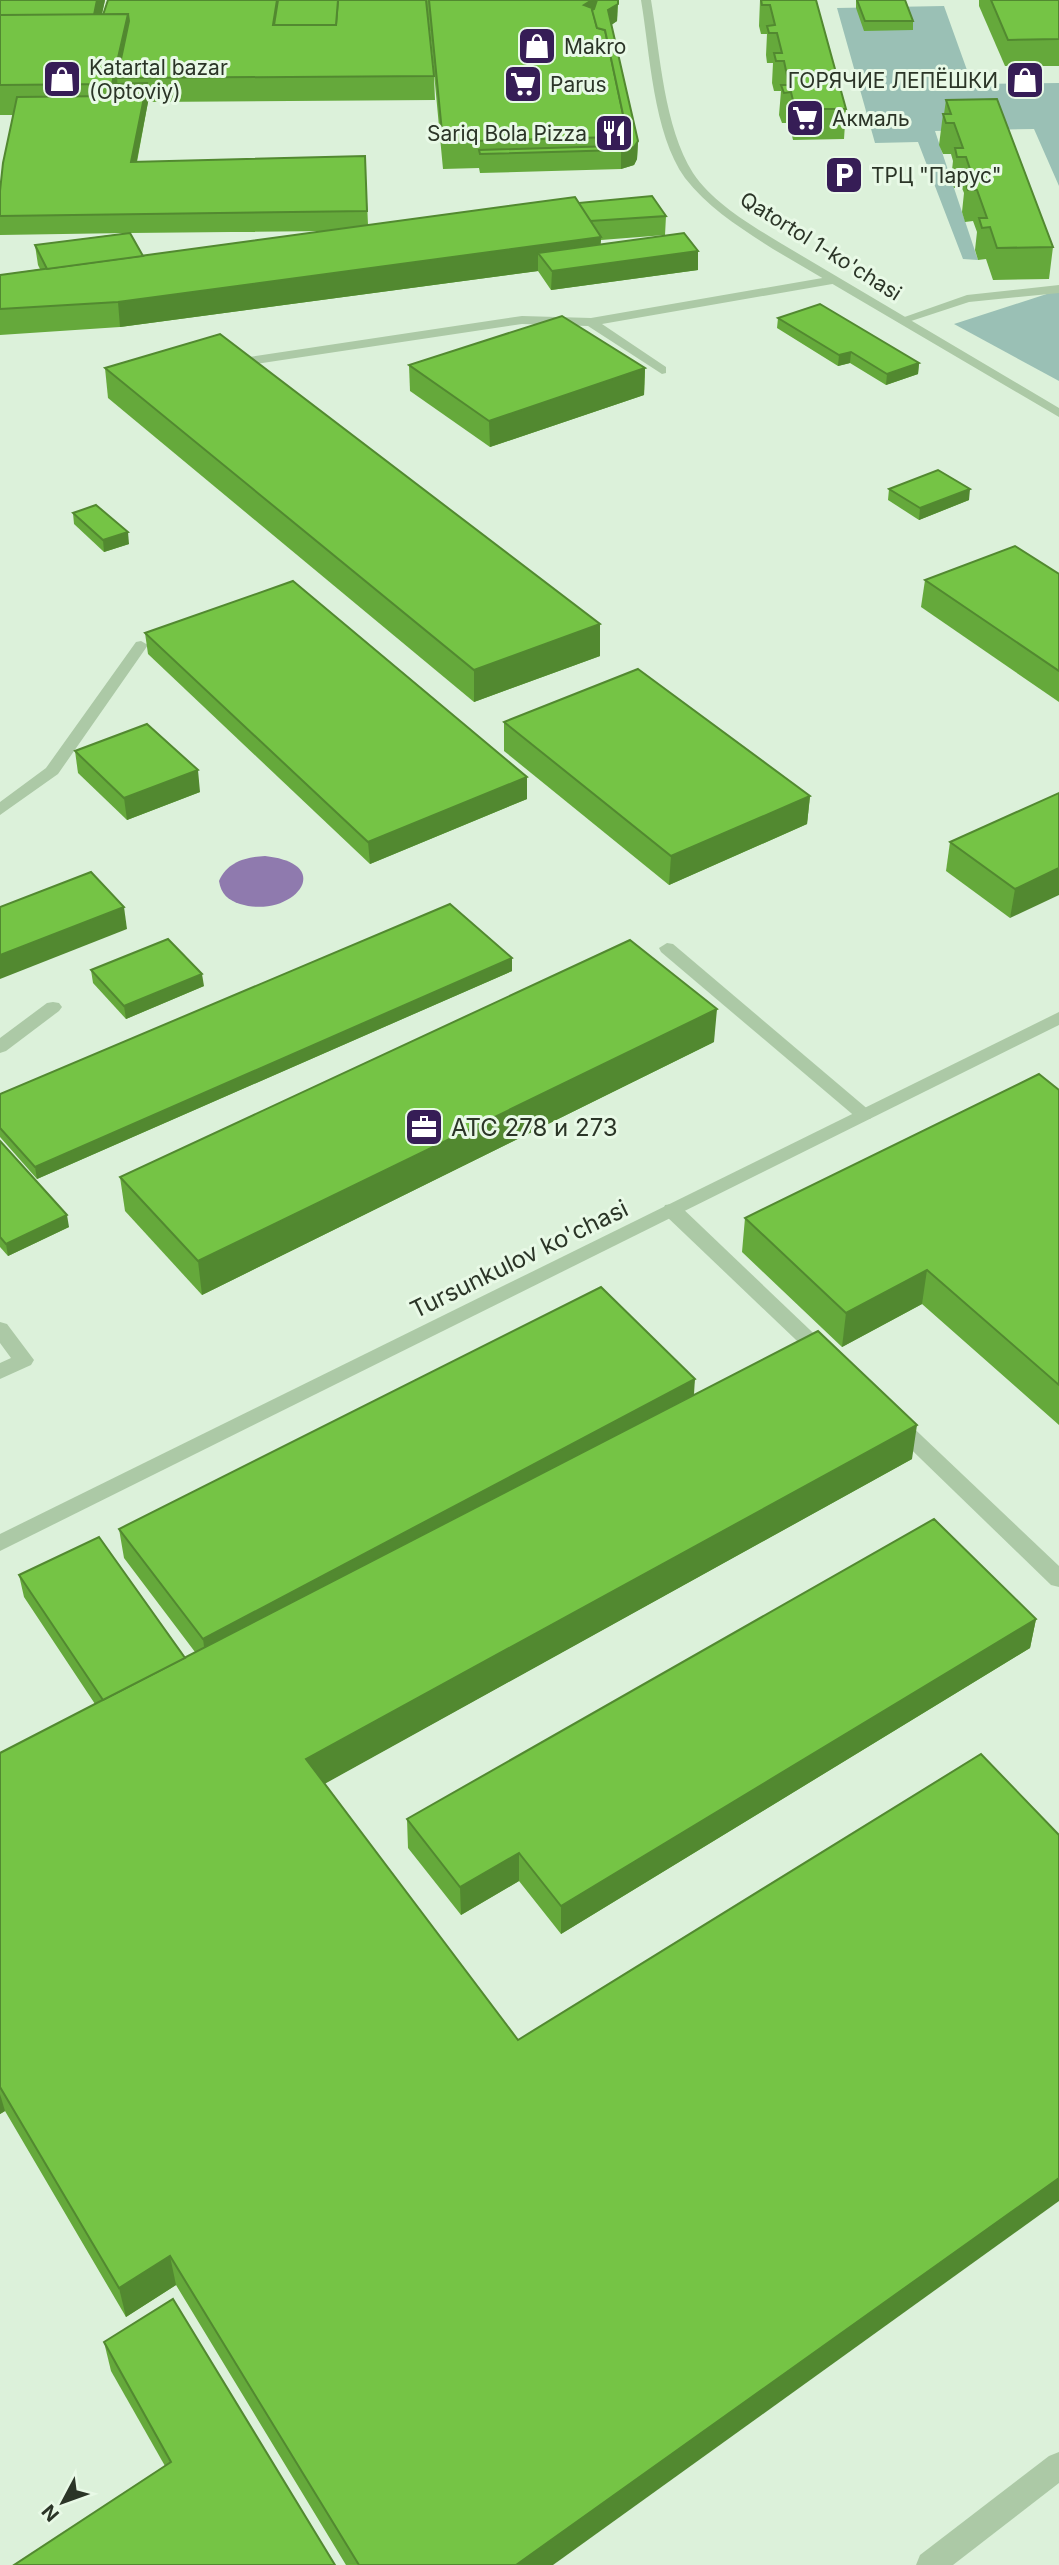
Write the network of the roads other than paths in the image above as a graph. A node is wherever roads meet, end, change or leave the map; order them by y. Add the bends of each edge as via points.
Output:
1 (646, 0) edge
2 (834, 280) junction
3 (1059, 289) edge
4 (902, 320) junction
5 (592, 322) junction
6 (243, 362) edge
7 (662, 370) dead end
8 (1059, 413) edge
9 (141, 645) dead end
10 (0, 810) edge
11 (667, 948) dead end
12 (53, 1007) dead end
13 (1059, 1018) edge
14 (0, 1046) edge
15 (864, 1115) junction
16 (672, 1210) junction
17 (0, 1329) edge
18 (0, 1371) edge
19 (841, 1371) edge
20 (880, 1409) edge
21 (0, 1543) edge
22 (1059, 1579) edge
23 (1059, 2466) edge
24 (930, 2565) edge

1 - 2 street, Qatortol 1-ko'chasi via 671,131 689,176 744,222
2 - 4 street, Qatortol 1-ko'chasi
2 - 5 street
3 - 4 street via 967,299
4 - 8 street, Qatortol 1-ko'chasi
5 - 6 street via 522,320
5 - 7 street
9 - 10 street via 52,771
11 - 15 street
12 - 14 street
13 - 15 street, Tursunkulov ko'chasi
15 - 16 street, Tursunkulov ko'chasi
16 - 19 street
16 - 21 street, Tursunkulov ko'chasi
17 - 18 street via 24,1360
20 - 22 street
23 - 24 street

